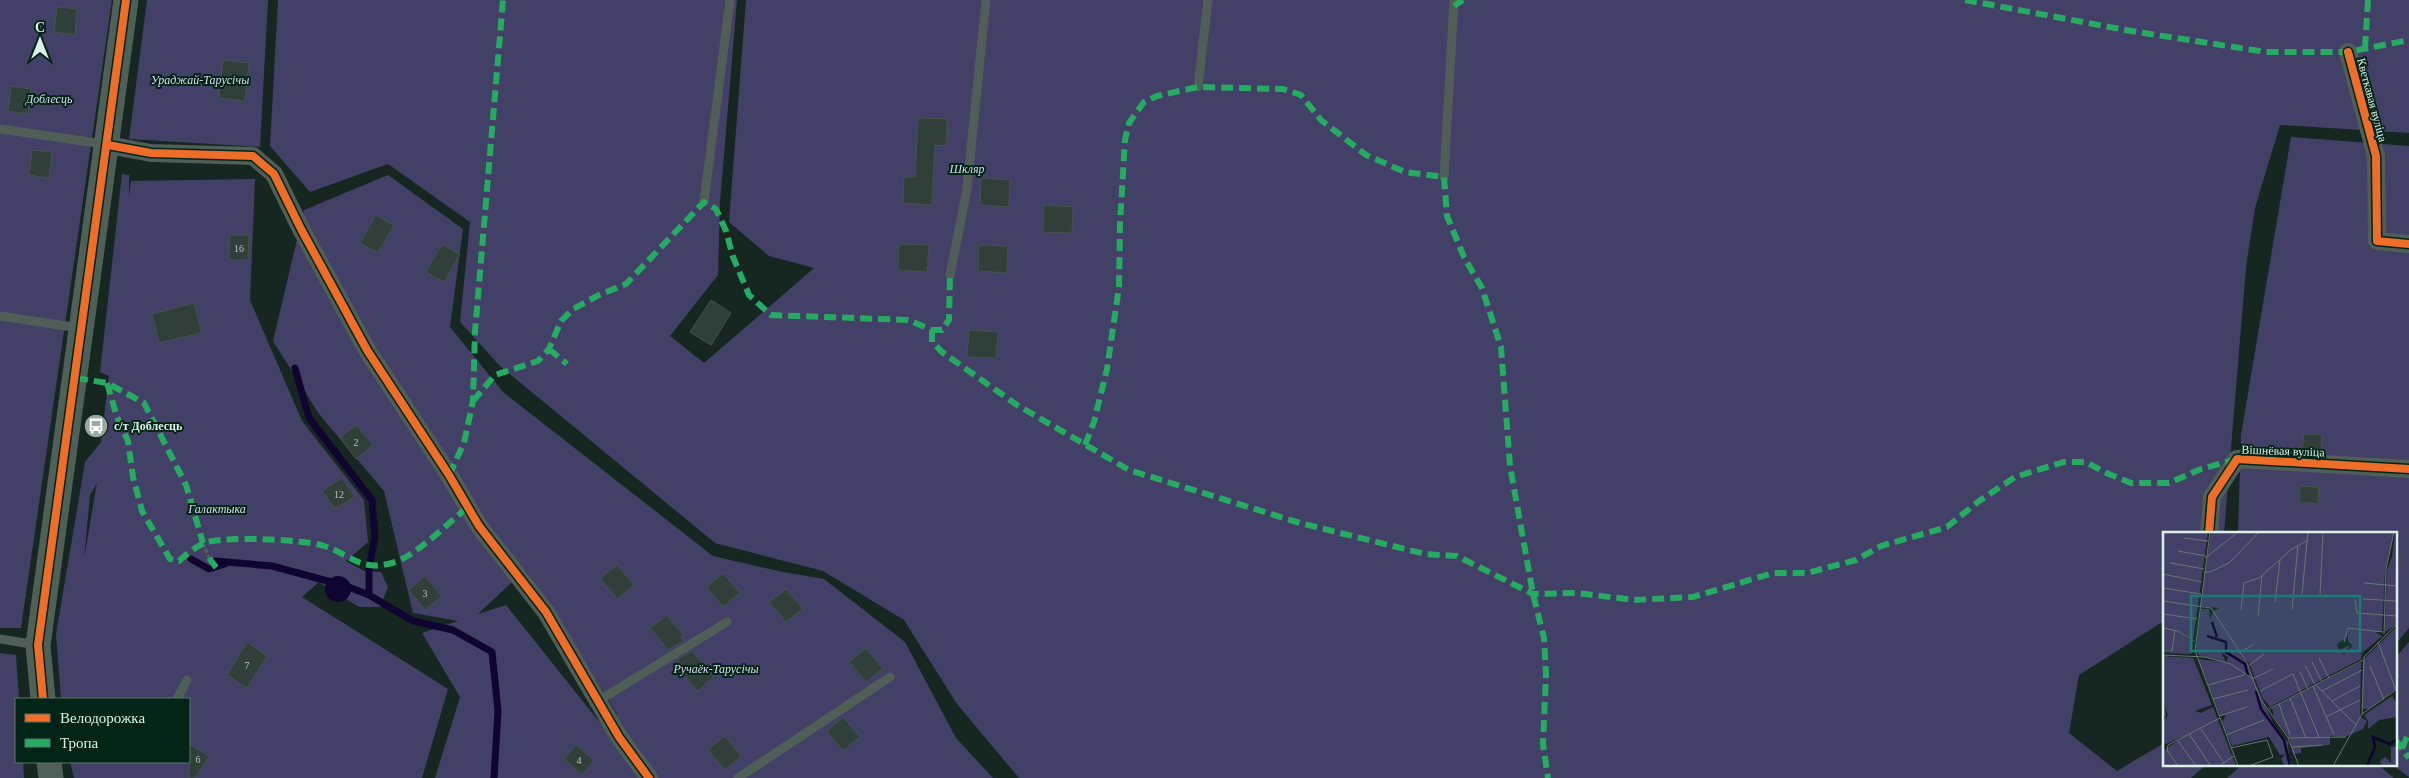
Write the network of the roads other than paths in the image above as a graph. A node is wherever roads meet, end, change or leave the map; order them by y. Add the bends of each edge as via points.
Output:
1 (126, 0) edge
2 (730, 0) edge
3 (986, 0) edge
4 (1208, 0) edge
5 (1454, 0) edge
6 (2348, 52) dead end
7 (1198, 87) dead end
8 (0, 129) edge
9 (108, 145) junction
10 (1444, 177) dead end
11 (704, 202) dead end
12 (2409, 244) edge
13 (950, 275) dead end
14 (0, 316) edge
15 (82, 329) junction
16 (2409, 469) edge
17 (2210, 532) edge
18 (727, 622) dead end
19 (0, 639) edge
20 (38, 645) junction
21 (890, 677) dead end
22 (187, 680) dead end
23 (43, 698) edge
24 (178, 698) edge
25 (598, 701) junction
26 (49, 763) edge
27 (51, 778) edge
28 (649, 778) edge
29 (738, 778) edge

1 - 9 street
2 - 11 lane
3 - 13 lane via 968,189
4 - 7 lane
5 - 10 lane
6 - 12 street, Кветкавая вуліца via 2376,156 2377,241
8 - 9 lane
9 - 15 street
9 - 25 street via 151,153 253,156 274,174 367,350 479,526 546,612
14 - 15 lane
15 - 20 street
16 - 17 street, Вішнёвая вуліца via 2236,458 2212,497
18 - 25 lane
19 - 20 lane
20 - 23 street
21 - 29 lane
22 - 24 lane
25 - 28 street via 619,738
26 - 27 street

